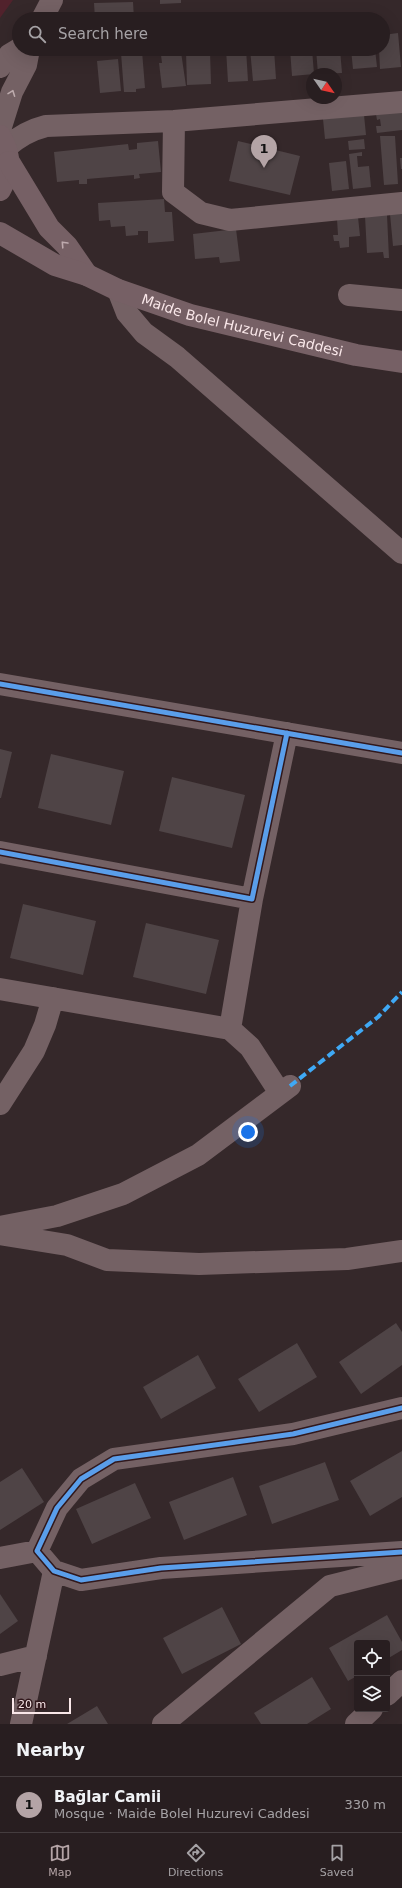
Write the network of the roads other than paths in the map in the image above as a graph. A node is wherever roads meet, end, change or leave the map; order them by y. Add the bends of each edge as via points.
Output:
1 (52, 0) edge
2 (46, 12) edge
3 (12, 53) edge
4 (28, 56) edge
5 (0, 66) edge
6 (402, 102) edge
7 (174, 121) junction
8 (4, 144) edge
9 (0, 190) edge
10 (402, 203) edge
11 (0, 233) edge
12 (88, 275) junction
13 (118, 290) junction
14 (349, 295) dead end
15 (402, 300) edge
16 (402, 362) edge
17 (402, 553) edge
18 (0, 684) edge
19 (287, 733) junction
20 (402, 753) edge
21 (0, 852) edge
22 (252, 899) junction
23 (0, 989) edge
24 (53, 998) junction
25 (230, 1029) junction
26 (0, 1104) edge
27 (0, 1228) edge
28 (0, 1234) edge
29 (402, 1251) edge
30 (402, 1408) edge
31 (37, 1551) junction
32 (402, 1552) edge
33 (0, 1558) edge
34 (402, 1568) edge
35 (54, 1571) junction
36 (36, 1656) junction
37 (0, 1665) edge
38 (402, 1681) edge
39 (390, 1692) edge
40 (369, 1712) edge
41 (21, 1724) edge
42 (163, 1724) edge
43 (356, 1724) edge

1 - 2 street
3 - 5 street
8 -> 4 street via 12,92 26,65
6 - 7 street
7 - 8 street via 46,126 32,129
7 - 10 street via 173,192 201,213 230,220
8 - 9 main road via 7,178
12 -> 8 main road, Maide Bolel Huzurevi Caddesi via 67,246 49,228
11 - 12 main road, Maide Bolel Huzurevi Caddesi via 55,265
12 - 13 main road, Maide Bolel Huzurevi Caddesi
13 - 16 main road, Maide Bolel Huzurevi Caddesi via 190,315 356,355
13 - 17 street via 127,313 144,333 177,357
14 - 15 street
18 - 19 street
19 - 20 street
19 - 22 street
21 - 22 street
22 - 25 street
23 - 24 street
24 - 25 street
24 - 26 street via 34,1051
25 - 27 street via 250,1047 285,1090 198,1155 123,1194 57,1216
28 - 29 street via 67,1245 107,1260 199,1264 347,1259
30 - 31 street via 293,1434 114,1459 81,1479 57,1508
31 - 33 street
31 - 35 street
32 - 35 street via 161,1568 81,1580
34 - 42 street via 330,1586
35 - 36 street
36 - 37 street
36 - 41 street
38 - 39 street
40 - 43 street

